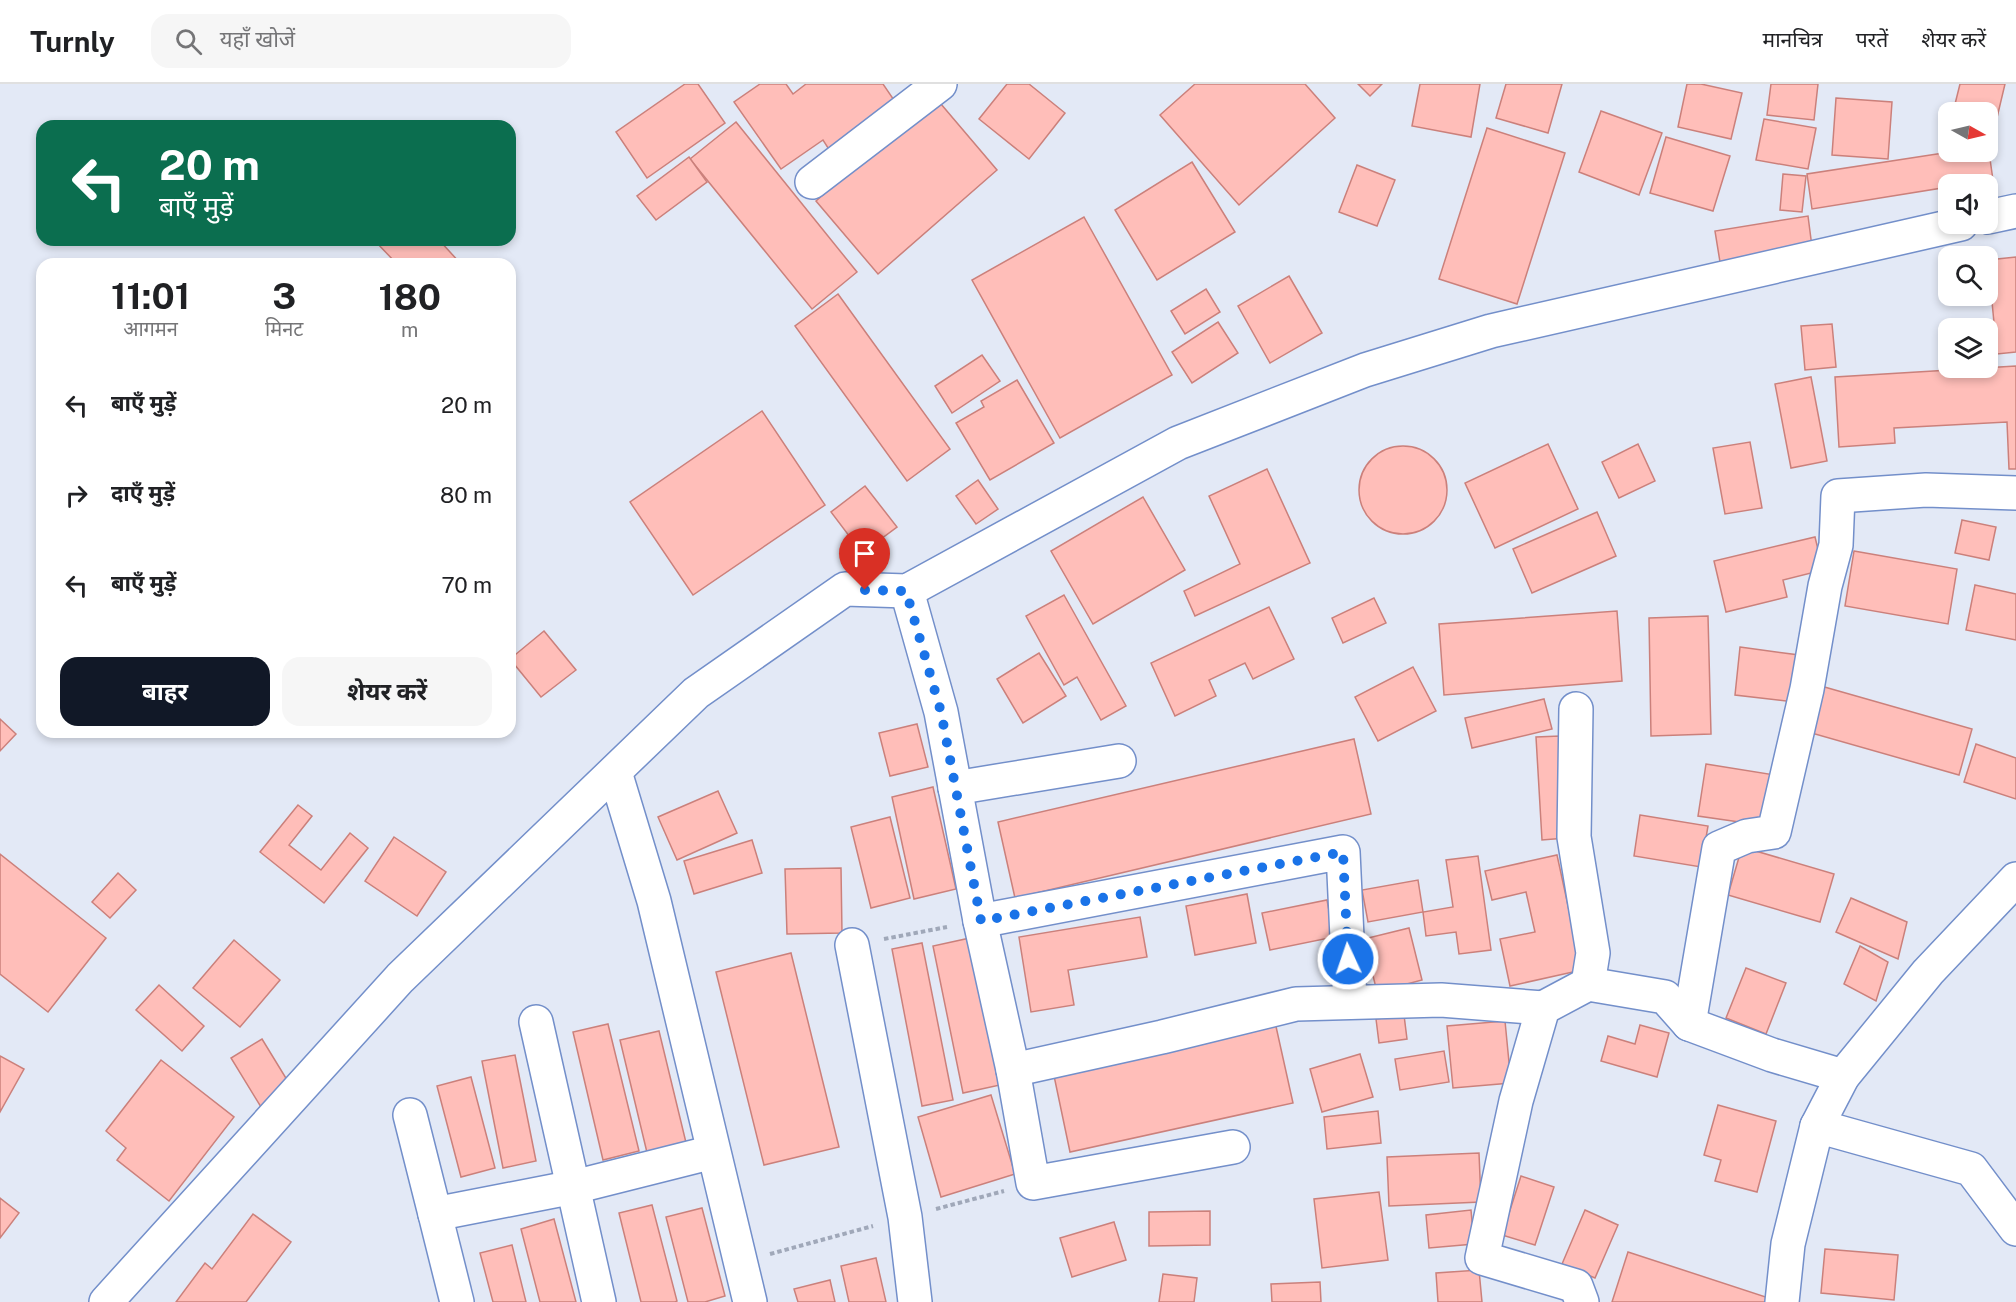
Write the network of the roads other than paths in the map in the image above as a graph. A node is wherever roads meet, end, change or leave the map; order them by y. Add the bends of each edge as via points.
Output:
1 (940, 84) edge
2 (812, 182) dead end
3 (2016, 211) edge
4 (1998, 215) edge
5 (1938, 229) edge
6 (2016, 493) edge
7 (906, 591) junction
8 (1576, 710) dead end
9 (1119, 761) dead end
10 (615, 772) junction
11 (955, 789) junction
12 (2016, 879) edge
13 (981, 921) junction
14 (852, 945) road end
15 (1588, 984) junction
16 (1350, 1002) junction
17 (1543, 1008) junction
18 (536, 1022) dead end
19 (1689, 1024) junction
20 (1013, 1070) junction
21 (1843, 1077) junction
22 (410, 1115) dead end
23 (1817, 1126) junction
24 (1233, 1147) dead end
25 (714, 1152) junction
26 (574, 1187) junction
27 (435, 1214) junction
28 (2016, 1229) edge
29 (106, 1302) edge
30 (457, 1302) edge
31 (599, 1302) edge
32 (750, 1302) edge
33 (915, 1302) edge
34 (1582, 1302) edge
35 (1782, 1302) edge

1 - 2 street
3 - 4 street
5 - 7 street via 1491,331 1365,370 1178,443
6 - 19 street via 1926,490 1838,496 1836,545 1774,832 1747,836 1719,848
7 - 10 street via 845,589 696,693
7 - 11 street via 941,712
8 - 15 street via 1574,837 1593,952
9 - 11 street
10 - 25 street via 654,901
10 - 29 street via 400,978
11 - 13 street
12 - 21 street via 1928,972
13 - 16 street via 1343,852
13 - 20 street
14 - 33 street via 905,1217
15 - 17 street
15 - 19 street via 1665,997
16 - 17 street via 1441,1000
16 - 20 street via 1296,1004
17 - 34 street via 1516,1101 1482,1258 1576,1286
18 - 26 street
19 - 21 street
20 - 24 street via 1033,1183
21 - 23 street
22 - 27 street
23 - 28 street via 1971,1169
23 - 35 street via 1788,1245
25 - 26 street
25 - 32 street
26 - 27 street
26 - 31 street
27 - 30 street

